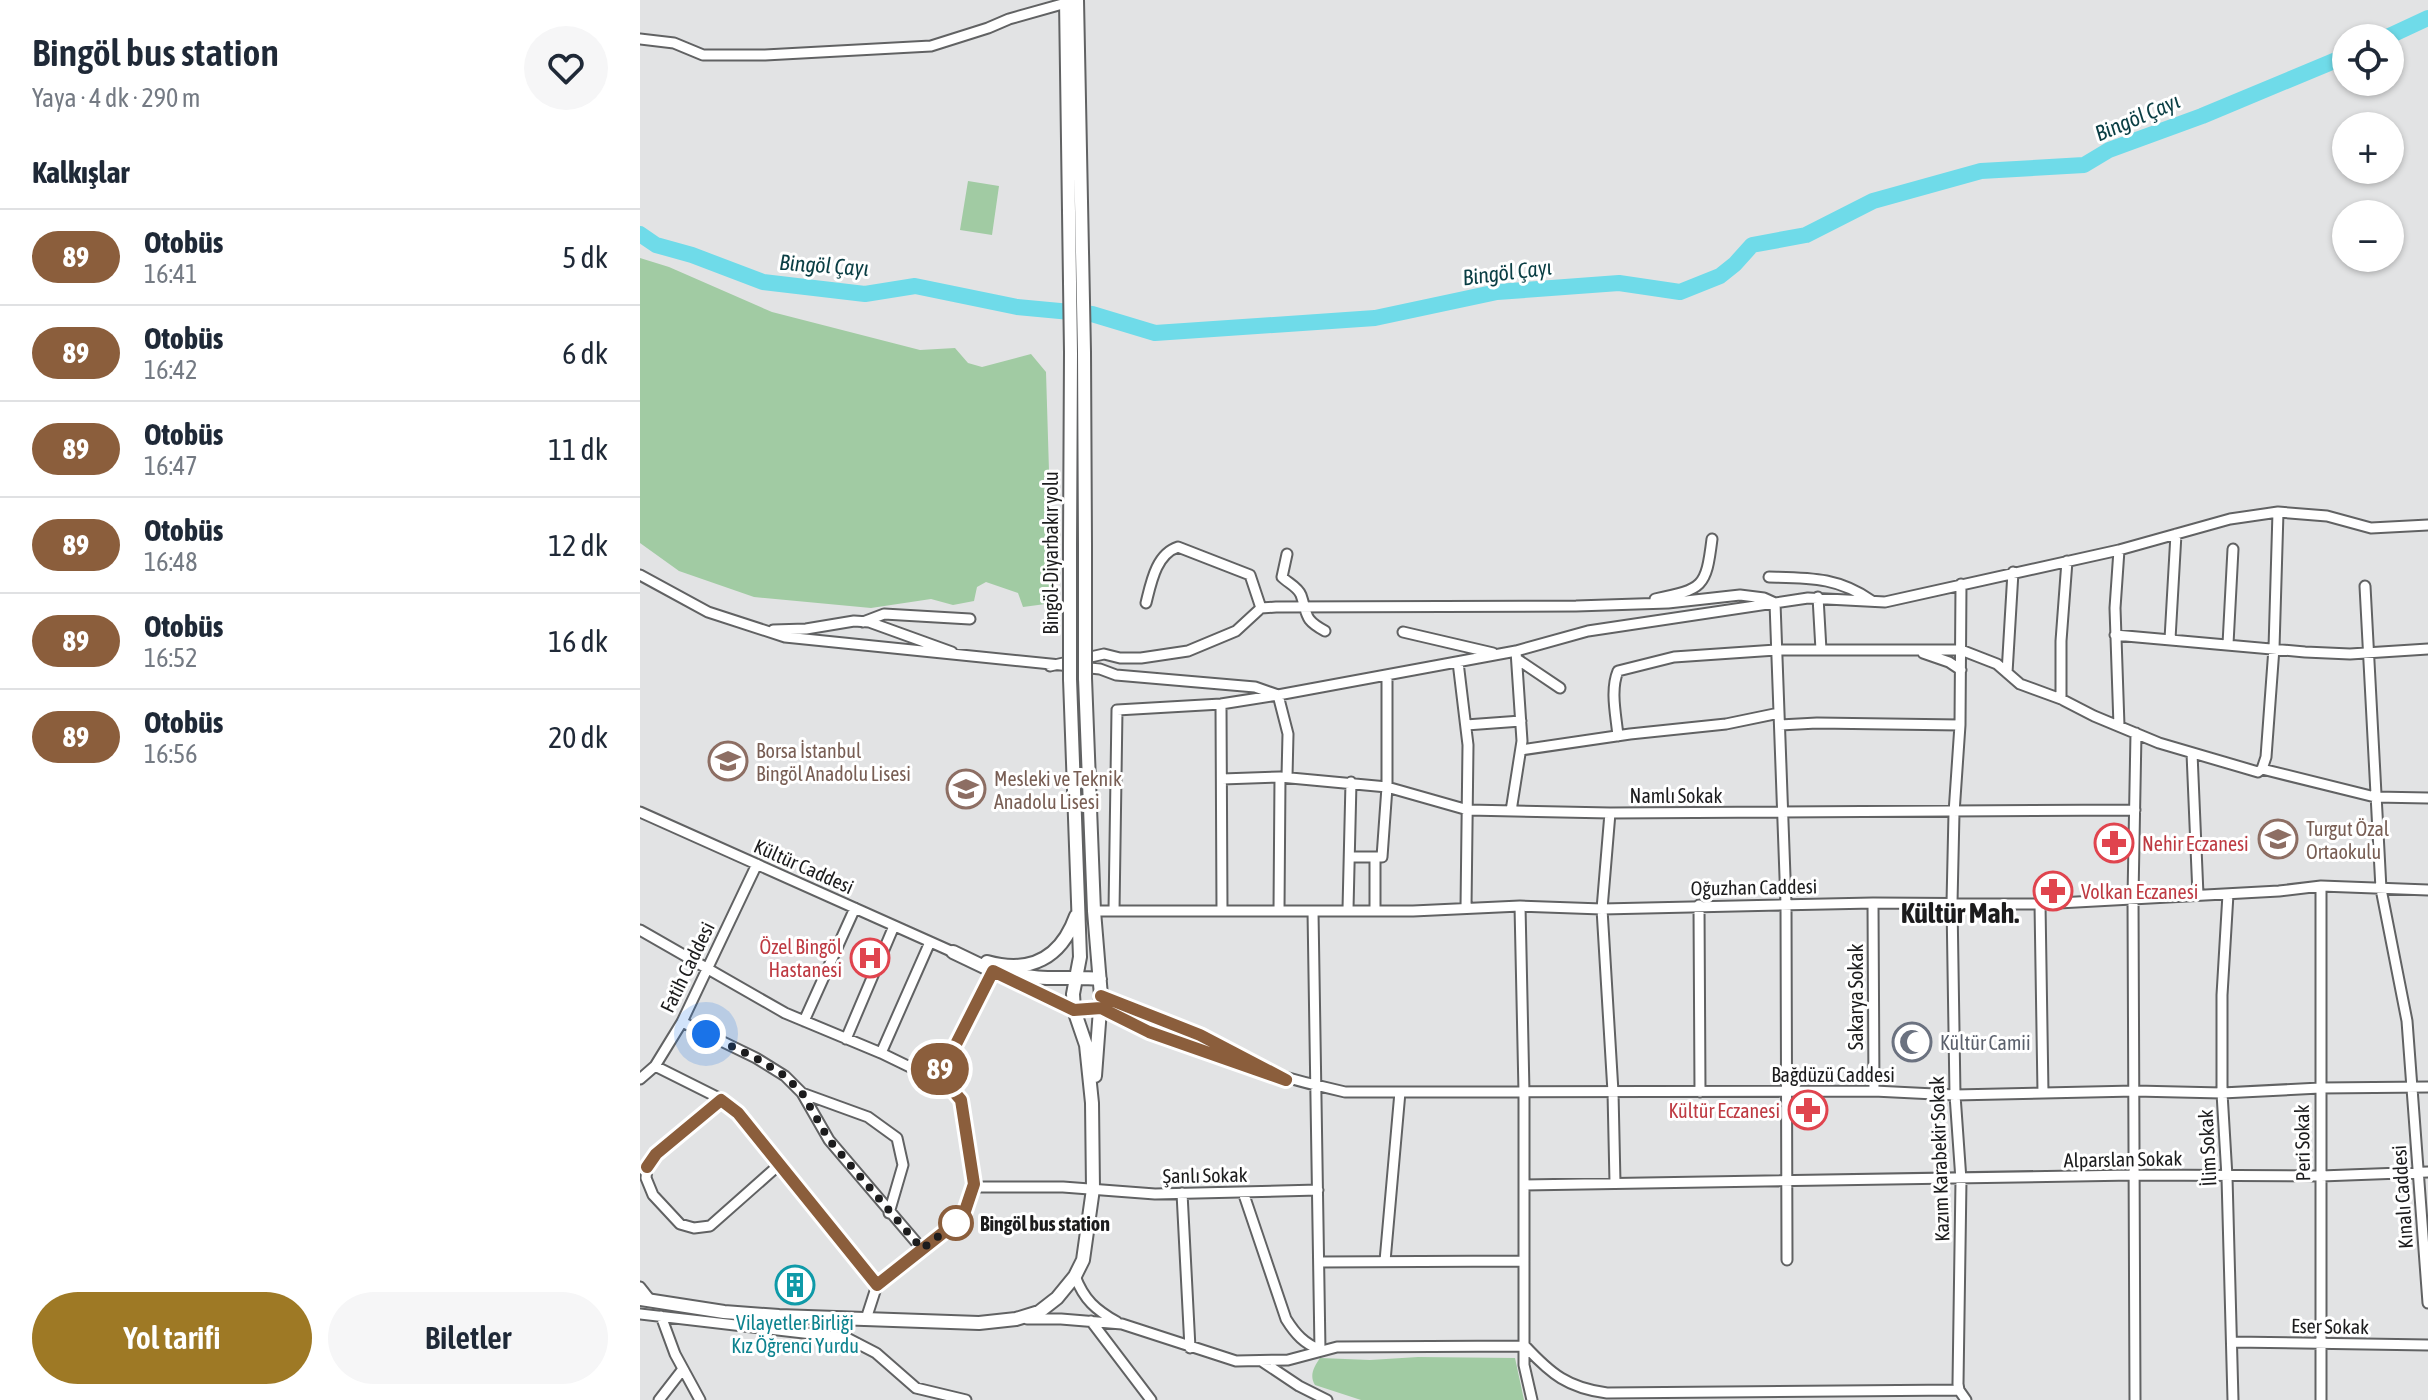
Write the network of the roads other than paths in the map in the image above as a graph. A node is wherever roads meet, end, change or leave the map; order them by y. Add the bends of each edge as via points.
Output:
1 (1070, 1) edge
2 (640, 39) edge
3 (1078, 352) junction
4 (2278, 512) junction
5 (2428, 525) edge
6 (2176, 534) junction
7 (1712, 539) dead end
8 (2233, 549) dead end
9 (2119, 550) junction
10 (1287, 554) dead end
11 (2067, 561) junction
12 (2013, 572) junction
13 (640, 575) edge
14 (1769, 577) dead end
15 (1961, 584) junction
16 (2365, 586) dead end
17 (1818, 597) junction
18 (1873, 602) junction
19 (1146, 603) dead end
20 (1632, 603) junction
21 (1775, 603) junction
22 (1261, 608) junction
23 (1303, 608) junction
24 (970, 619) dead end
25 (863, 622) junction
26 (761, 630) junction
27 (1325, 631) dead end
28 (1403, 632) dead end
29 (2115, 635) junction
30 (2170, 639) junction
31 (2228, 644) junction
32 (2274, 648) junction
33 (2428, 649) edge
34 (1776, 650) junction
35 (1821, 650) junction
36 (1961, 650) junction
37 (1919, 652) junction
38 (2370, 653) junction
39 (1500, 654) junction
40 (1516, 655) junction
41 (963, 656) junction
42 (1458, 662) junction
43 (1050, 666) junction
44 (1961, 670) junction
45 (2007, 673) junction
46 (1387, 676) junction
47 (1560, 688) dead end
48 (1278, 695) junction
49 (2061, 699) junction
50 (1221, 704) junction
51 (1779, 713) junction
52 (1521, 721) junction
53 (1466, 725) junction
54 (1780, 725) junction
55 (1960, 725) junction
56 (2119, 726) junction
57 (2136, 733) junction
58 (1618, 736) junction
59 (1521, 750) junction
60 (2192, 753) junction
61 (2262, 769) junction
62 (1284, 777) junction
63 (1222, 779) junction
64 (1351, 782) junction
65 (1387, 787) junction
66 (2375, 797) junction
67 (2428, 798) edge
68 (1468, 810) junction
69 (2135, 810) junction
70 (1511, 811) junction
71 (640, 812) edge
72 (1784, 812) junction
73 (1610, 813) junction
74 (1954, 813) junction
75 (1350, 857) junction
76 (1375, 857) junction
77 (757, 864) junction
78 (2321, 886) junction
79 (2381, 889) junction
80 (2428, 890) edge
81 (2228, 894) junction
82 (2198, 895) junction
83 (2133, 897) junction
84 (1873, 903) junction
85 (1952, 903) junction
86 (1786, 904) junction
87 (2040, 904) junction
88 (1699, 905) junction
89 (1520, 906) junction
90 (855, 908) junction
91 (1466, 908) junction
92 (1348, 909) junction
93 (1602, 909) junction
94 (1078, 910) junction
95 (1279, 910) junction
96 (1375, 910) junction
97 (1094, 911) junction
98 (1114, 911) junction
99 (1222, 911) junction
100 (1313, 911) junction
101 (894, 926) junction
102 (640, 930) edge
103 (930, 942) junction
104 (953, 952) junction
105 (707, 969) junction
106 (993, 971) junction
107 (1077, 977) junction
108 (1100, 979) junction
109 (1101, 1002) junction
110 (1074, 1010) junction
111 (804, 1021) junction
112 (682, 1022) junction
113 (846, 1039) junction
114 (881, 1053) junction
115 (655, 1066) junction
116 (927, 1077) junction
117 (640, 1079) edge
118 (1286, 1080) junction
119 (1317, 1086) junction
120 (2413, 1087) junction
121 (2428, 1087) edge
122 (2320, 1088) junction
123 (1787, 1091) junction
124 (1874, 1091) junction
125 (2135, 1091) junction
126 (1400, 1092) junction
127 (1524, 1092) junction
128 (1613, 1092) junction
129 (1700, 1092) junction
130 (802, 1093) junction
131 (2043, 1093) junction
132 (2222, 1093) junction
133 (1955, 1095) junction
134 (721, 1100) junction
135 (1092, 1103) junction
136 (780, 1164) junction
137 (2424, 1172) edge
138 (2133, 1175) junction
139 (2321, 1176) junction
140 (2227, 1177) junction
141 (1787, 1179) junction
142 (1961, 1180) junction
143 (1615, 1183) junction
144 (1524, 1185) junction
145 (973, 1187) junction
146 (1093, 1189) junction
147 (1318, 1190) junction
148 (1243, 1192) junction
149 (1182, 1193) junction
150 (889, 1213) junction
151 (922, 1249) junction
152 (1787, 1260) dead end
153 (1385, 1261) junction
154 (1524, 1261) junction
155 (1319, 1262) junction
156 (1075, 1276) junction
157 (877, 1285) junction
158 (640, 1287) edge
159 (645, 1300) edge
160 (2428, 1303) edge
161 (640, 1314) edge
162 (661, 1316) junction
163 (866, 1319) junction
164 (1016, 1319) junction
165 (1091, 1321) junction
166 (1320, 1323) junction
167 (1122, 1324) junction
168 (1296, 1335) junction
169 (2232, 1342) junction
170 (2322, 1344) junction
171 (2428, 1345) edge
172 (1525, 1346) junction
173 (1190, 1348) junction
174 (1320, 1350) junction
175 (1263, 1362) junction
176 (683, 1369) junction
177 (1962, 1395) edge
178 (1687, 1396) edge
179 (1782, 1396) edge
180 (659, 1400) edge
181 (700, 1400) edge
182 (966, 1400) edge
183 (1151, 1400) edge
184 (1327, 1400) edge
185 (1532, 1400) edge
186 (2135, 1400) edge
187 (2233, 1400) edge
188 (2321, 1400) edge

1 - 2 street via 931,46 703,55 674,43
1 - 3 main road, Bingöl-Diyarbakır yolu
3 - 94 main road, Bingöl-Diyarbakır yolu, bridge via 1070,546
3 - 97 main road, Bingöl-Diyarbakır yolu, bridge
4 - 5 street via 2327,516 2371,528
4 - 6 street
4 - 32 street
6 - 9 street
6 - 30 street
7 - 20 street via 1704,579 1694,588
8 - 31 street
9 - 11 street
9 - 29 street
10 - 23 street via 1282,577 1297,589
11 - 12 street
11 - 49 street
12 - 15 street
12 - 45 street
13 - 26 street via 708,612
14 - 18 street via 1835,582
15 - 18 street
15 - 36 street, Kazım Karabekir Sokak
16 - 38 street, Kınalı Caddesi
17 - 18 street
17 - 21 street
17 - 35 street
19 - 22 street via 1157,567 1166,552 1178,547 1250,575
20 - 21 street via 1740,595
20 - 23 street
21 - 34 street
21 - 40 street via 1588,631
22 - 23 street
22 - 43 street via 1236,631 1188,651 1141,658 1104,654
23 - 27 street
24 - 25 street via 884,614
25 - 26 street
25 - 41 street
26 - 41 street via 814,641
28 - 39 street
29 - 30 street
29 - 56 street
30 - 31 street
31 - 32 street
32 - 38 street
32 - 61 street
33 - 38 street
34 - 35 street
34 - 51 street
34 - 58 street via 1674,657 1618,671
35 - 37 street
36 - 37 street
36 - 44 street, Kazım Karabekir Sokak
36 - 45 street via 1986,658
37 - 44 street
38 - 66 street, Kınalı Caddesi
39 - 40 street
39 - 42 street
40 - 47 street
40 - 52 street
41 - 43 street
42 - 46 street
42 - 53 street
43 - 48 street via 1255,687
44 - 55 street, Kazım Karabekir Sokak
45 - 49 street via 2020,684
46 - 48 street
46 - 65 street
48 - 50 street
48 - 62 street via 1288,734
49 - 56 street
50 - 63 street
50 - 98 street via 1117,710
51 - 54 street
51 - 58 street
52 - 53 street
52 - 59 street
53 - 68 street
54 - 55 street
54 - 72 street
55 - 74 street, Kazım Karabekir Sokak
56 - 57 street
57 - 60 street
57 - 69 street
58 - 59 street
59 - 70 street
60 - 61 street via 2249,771
60 - 82 street
61 - 66 street
62 - 63 street, Namlı Sokak
62 - 64 street, Namlı Sokak
62 - 95 street
63 - 99 street
64 - 65 street, Namlı Sokak
64 - 75 street
65 - 68 street, Namlı Sokak
65 - 76 street via 1382,857
66 - 67 street
66 - 79 street, Kınalı Caddesi
68 - 70 street, Namlı Sokak
68 - 91 street
69 - 74 street, Namlı Sokak
69 - 83 street
70 - 73 street, Namlı Sokak
71 - 77 street, Kültür Caddesi
72 - 73 street, Namlı Sokak
72 - 74 street, Namlı Sokak
72 - 86 street
73 - 93 street
74 - 85 street, Kazım Karabekir Sokak
75 - 76 street
75 - 92 street
76 - 96 street
77 - 90 street, Kültür Caddesi
77 - 105 street, Fatih Caddesi
78 - 79 street, Oğuzhan Caddesi
78 - 81 street, Oğuzhan Caddesi
78 - 122 street, Peri Sokak
79 - 80 street, Oğuzhan Caddesi
79 - 120 street, Kınalı Caddesi via 2407,1021
81 - 82 street, Oğuzhan Caddesi
81 - 132 street, İlim Sokak
82 - 83 street, Oğuzhan Caddesi
83 - 87 street, Oğuzhan Caddesi
83 - 125 street
84 - 85 street, Oğuzhan Caddesi
84 - 86 street, Oğuzhan Caddesi
84 - 124 street, Sakarya Sokak
85 - 87 street, Oğuzhan Caddesi
85 - 133 street, Kazım Karabekir Sokak
86 - 88 street, Oğuzhan Caddesi
86 - 123 street
87 - 131 street
88 - 93 street, Oğuzhan Caddesi
88 - 129 street
89 - 91 street, Oğuzhan Caddesi
89 - 93 street, Oğuzhan Caddesi
89 - 127 street
90 - 101 street, Kültür Caddesi
90 - 111 street
91 - 96 street, Oğuzhan Caddesi
92 - 96 street, Oğuzhan Caddesi
92 - 100 street, Oğuzhan Caddesi
93 - 128 street
94 - 104 main road via 1071,930 1038,963 998,965
94 - 107 main road, Bingöl-Diyarbakır yolu
95 - 99 street, Oğuzhan Caddesi
95 - 100 street, Oğuzhan Caddesi
97 - 98 street, Oğuzhan Caddesi
97 - 108 main road, Bingöl-Diyarbakır yolu
98 - 99 street, Oğuzhan Caddesi
100 - 119 street
101 - 103 street, Kültür Caddesi
101 - 113 street
102 - 105 street
103 - 104 street, Kültür Caddesi
103 - 114 street
104 - 106 main road
104 - 107 main road via 1025,977
105 - 111 street
105 - 112 street, Fatih Caddesi
106 - 110 main road
106 - 116 street via 950,1056
107 - 108 main road
107 - 110 main road, Bingöl-Diyarbakır yolu
108 - 109 main road, Bingöl-Diyarbakır yolu
109 - 110 main road
109 - 118 street via 1200,1035
109 - 118 street via 1149,1032
109 - 135 main road, Bingöl-Diyarbakır yolu
110 - 135 main road, Bingöl-Diyarbakır yolu via 1086,1045
111 - 113 street
112 - 115 street, Fatih Caddesi
112 - 130 street via 756,1058
113 - 114 street
114 - 116 street
115 - 117 street, Fatih Caddesi
115 - 134 street
116 - 145 street via 949,1086 961,1100
118 - 119 street, Bağdüzü Caddesi
119 - 126 street, Bağdüzü Caddesi
119 - 147 street
120 - 121 street, Bağdüzü Caddesi
120 - 122 street, Bağdüzü Caddesi
120 - 137 street, Kınalı Caddesi
122 - 132 street, Bağdüzü Caddesi
122 - 139 street, Peri Sokak
123 - 124 street, Bağdüzü Caddesi
123 - 129 street, Bağdüzü Caddesi
123 - 141 street
124 - 133 street, Bağdüzü Caddesi
125 - 131 street, Bağdüzü Caddesi
125 - 132 street, Bağdüzü Caddesi
125 - 138 street
126 - 127 street, Bağdüzü Caddesi
126 - 153 street
127 - 128 street, Bağdüzü Caddesi
127 - 144 street
128 - 129 street, Bağdüzü Caddesi
128 - 143 street
130 - 150 street via 829,1140
130 - 150 street via 868,1117 897,1138 903,1165
131 - 133 street, Bağdüzü Caddesi
132 - 140 street, İlim Sokak
133 - 142 street, Kazım Karabekir Sokak
134 - 136 street
134 - 136 street via 647,1167 646,1178 662,1205 680,1224 710,1226
135 - 146 main road, Bingöl-Diyarbakır yolu
136 - 157 street
137 - 139 street, Alparslan Sokak
137 - 160 street, Kınalı Caddesi
138 - 140 street, Alparslan Sokak
138 - 142 street, Alparslan Sokak
138 - 186 street
139 - 140 street, Alparslan Sokak
139 - 170 street, Peri Sokak
140 - 169 street, İlim Sokak
141 - 142 street, Alparslan Sokak
141 - 143 street, Alparslan Sokak
141 - 152 street
142 - 177 street, Kazım Karabekir Sokak
143 - 144 street, Alparslan Sokak
144 - 154 street
145 - 146 street, Şanlı Sokak
145 - 151 street via 963,1217
146 - 149 street, Şanlı Sokak
146 - 156 main road, Bingöl-Diyarbakır yolu via 1083,1260
147 - 148 street, Şanlı Sokak
147 - 155 street
148 - 149 street, Şanlı Sokak
148 - 168 street
149 - 173 street
150 - 151 street
151 - 157 street
153 - 154 street
153 - 155 street
154 - 172 street
155 - 166 street
156 - 164 main road, Bingöl-Diyarbakır yolu via 1039,1312
156 - 167 street via 1090,1305
157 - 163 street
158 - 159 street
159 - 163 main road, Bingöl-Diyarbakır yolu via 724,1312
161 - 162 street
162 - 176 street
162 - 182 street via 847,1338 876,1353 916,1388
163 - 164 main road, Bingöl-Diyarbakır yolu
164 - 165 street
165 - 167 street
165 - 183 street
166 - 168 street via 1306,1337
166 - 174 street
167 - 173 street
168 - 174 street
169 - 170 street, Eser Sokak
169 - 187 street, İlim Sokak
170 - 171 street, Eser Sokak
170 - 188 street, Peri Sokak
172 - 174 street
172 - 178 street via 1569,1385 1585,1390
172 - 185 street
173 - 175 street via 1236,1361
174 - 175 street
175 - 184 street
176 - 180 street
176 - 181 street
177 - 179 street
178 - 179 street

